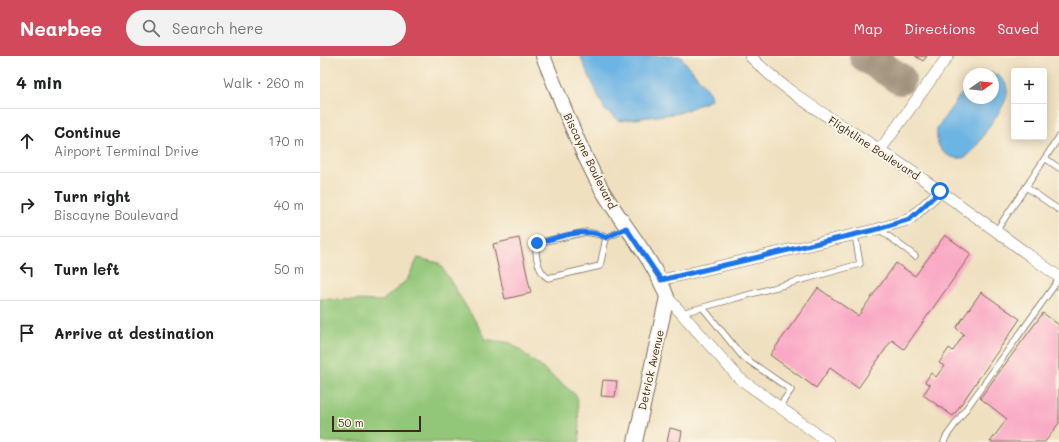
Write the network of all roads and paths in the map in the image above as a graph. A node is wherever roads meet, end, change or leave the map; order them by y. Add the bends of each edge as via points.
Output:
1 (543, 56) edge
2 (750, 56) edge
3 (948, 56) edge
4 (1059, 137) edge
5 (880, 150) junction
6 (1045, 158) junction
7 (1059, 168) edge
8 (1026, 186) junction
9 (940, 191) junction
10 (1059, 210) edge
11 (626, 228) junction
12 (878, 229) junction
13 (996, 231) junction
14 (855, 235) junction
15 (606, 238) junction
16 (915, 256) dead end
17 (1059, 278) edge
18 (661, 280) junction
19 (667, 297) junction
20 (703, 308) junction
21 (682, 313) junction
22 (779, 407) junction
23 (635, 442) edge
24 (828, 442) edge
25 (944, 442) edge

1 - 11 street, Biscayne Boulevard via 566,113 601,187
2 - 5 street, Flightline Boulevard via 819,112
3 - 5 street
4 - 6 lane
5 - 9 street, Flightline Boulevard
6 - 7 lane
6 - 8 lane
8 - 10 lane
8 - 13 lane
9 - 12 street via 910,219
9 - 13 street, Flightline Boulevard
11 - 15 lane
11 - 18 street, Biscayne Boulevard
12 - 14 street
12 - 16 lane
13 - 17 street, Flightline Boulevard
14 - 18 street
14 - 20 lane via 860,264
15 - 15 lane via 586,232 537,243 541,272 548,278 600,266
17 - 25 lane
18 - 19 street, Biscayne Boulevard
19 - 21 street
19 - 23 street, Detrick Avenue
20 - 21 lane
20 - 22 lane via 742,356 791,390
21 - 22 street via 739,378
22 - 24 street

